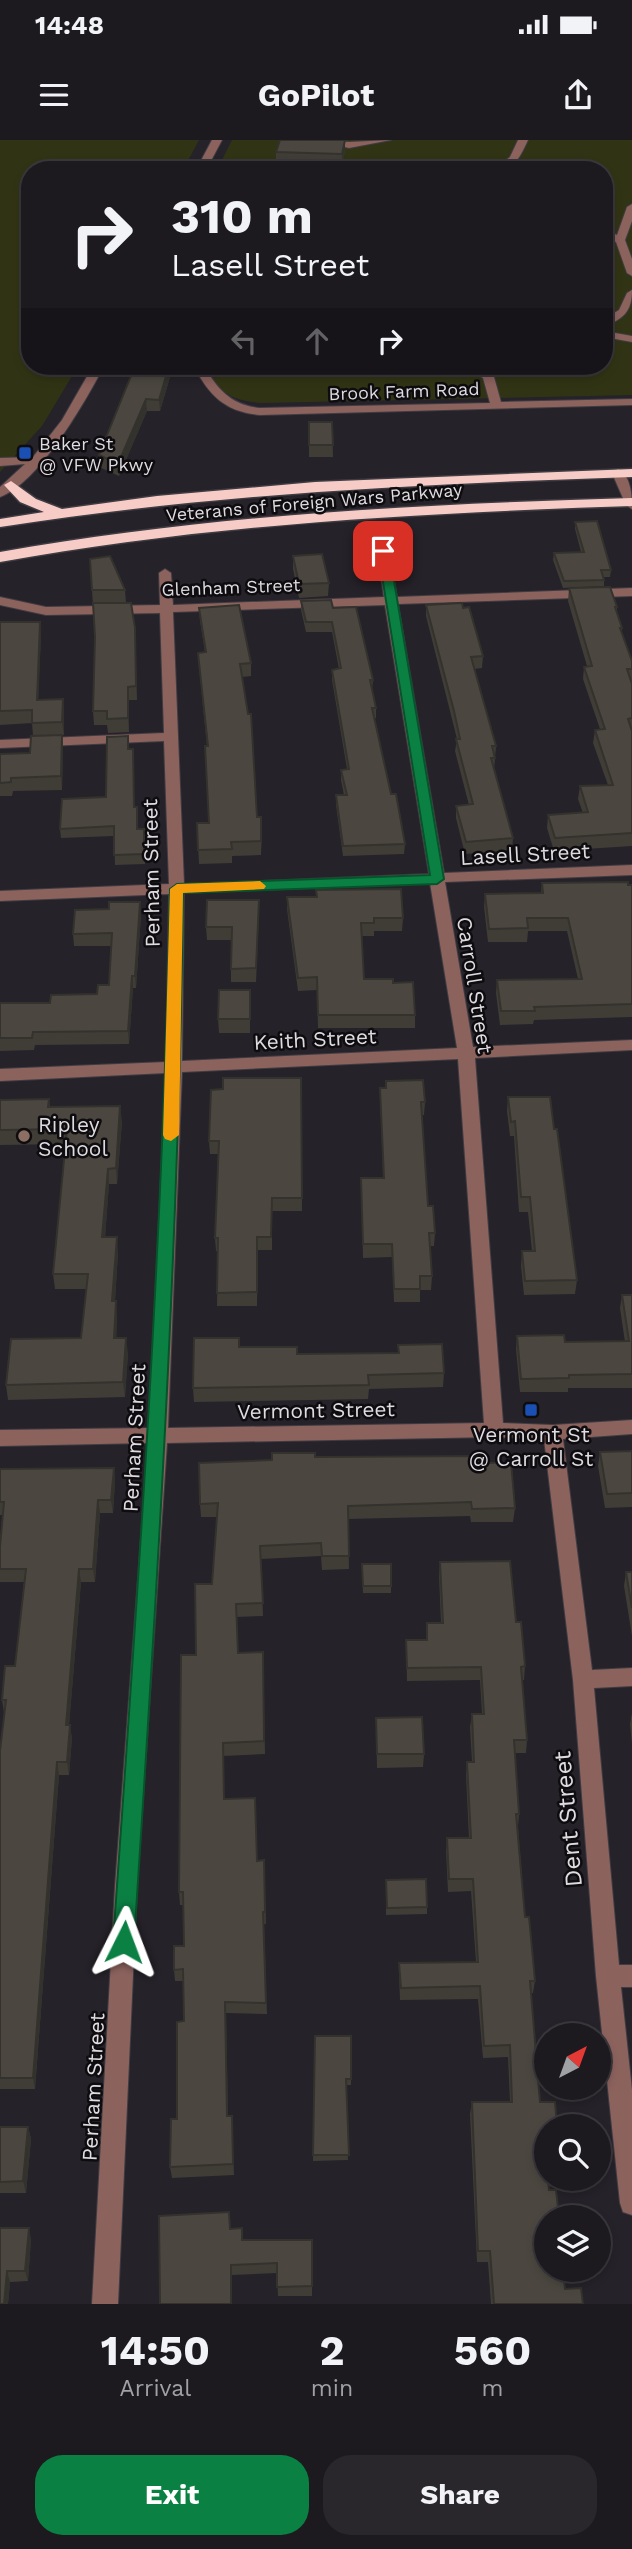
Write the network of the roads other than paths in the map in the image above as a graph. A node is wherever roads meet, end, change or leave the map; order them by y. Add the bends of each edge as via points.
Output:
1 (217, 140) edge
2 (320, 140) edge
3 (386, 140) edge
4 (523, 140) edge
5 (514, 159) joint
6 (206, 161) edge
7 (511, 161) edge
8 (632, 207) edge
9 (613, 237) edge
10 (620, 240) junction
11 (632, 272) edge
12 (632, 293) edge
13 (613, 318) edge
14 (613, 336) edge
15 (632, 339) edge
16 (93, 375) edge
17 (204, 375) edge
18 (488, 376) edge
19 (632, 402) edge
20 (495, 405) junction
21 (38, 460) junction
22 (0, 462) edge
23 (625, 473) edge
24 (5, 489) edge
25 (632, 503) edge
26 (72, 511) junction
27 (0, 523) edge
28 (383, 551) dead end
29 (0, 557) edge
30 (165, 573) dead end
31 (632, 592) edge
32 (392, 599) junction
33 (0, 601) edge
34 (167, 607) junction
35 (170, 737) junction
36 (0, 744) edge
37 (632, 870) edge
38 (437, 879) junction
39 (177, 889) junction
40 (0, 896) edge
41 (632, 1045) edge
42 (466, 1052) junction
43 (174, 1068) junction
44 (0, 1075) edge
45 (632, 1427) edge
46 (494, 1430) junction
47 (553, 1432) junction
48 (158, 1435) junction
49 (0, 1438) edge
50 (632, 1677) edge
51 (583, 1680) junction
52 (608, 1976) junction
53 (632, 1976) edge
54 (632, 2203) edge
55 (105, 2304) edge

1 - 6 street
2 - 3 street via 349,145
4 - 5 street
5 - 7 street
8 - 10 street
9 - 10 street
10 - 11 street
12 - 13 street via 623,312
14 - 15 street
16 - 21 street via 67,424
17 - 20 street, Brook Farm Road via 220,400 244,409 293,412
18 - 20 street
19 - 20 street, Brook Farm Road
21 - 22 street
21 - 24 street
23 - 25 street
23 - 26 highway, Veterans of Foreign Wars Parkway via 221,494
24 - 26 highway via 37,506
25 - 29 highway, Veterans of Foreign Wars Parkway via 286,520 147,534
26 - 27 highway, Veterans of Foreign Wars Parkway
28 - 32 street, Carroll Street
30 - 34 street, Perham Street
31 - 32 street, Glenham Street
32 - 34 street, Glenham Street
32 - 38 street, Carroll Street
33 - 34 street, Glenham Street via 46,611
34 - 35 street, Perham Street
35 - 36 street
35 - 39 street, Perham Street
37 - 38 street, Lasell Street
38 - 39 street, Lasell Street
38 - 42 street, Carroll Street
39 - 40 street, Lasell Street
39 - 43 street, Perham Street
41 - 42 street, Keith Street
42 - 43 street, Keith Street
42 - 46 street, Carroll Street
43 - 44 street, Keith Street
43 - 48 street, Perham Street
45 - 47 street, Vermont Street
46 - 47 street, Vermont Street
46 - 48 street, Vermont Street
47 - 51 street, Dent Street
48 - 49 street, Vermont Street
48 - 55 street, Perham Street via 126,1887
50 - 51 street
51 - 52 street, Dent Street
52 - 53 street
52 - 54 street, Dent Street

